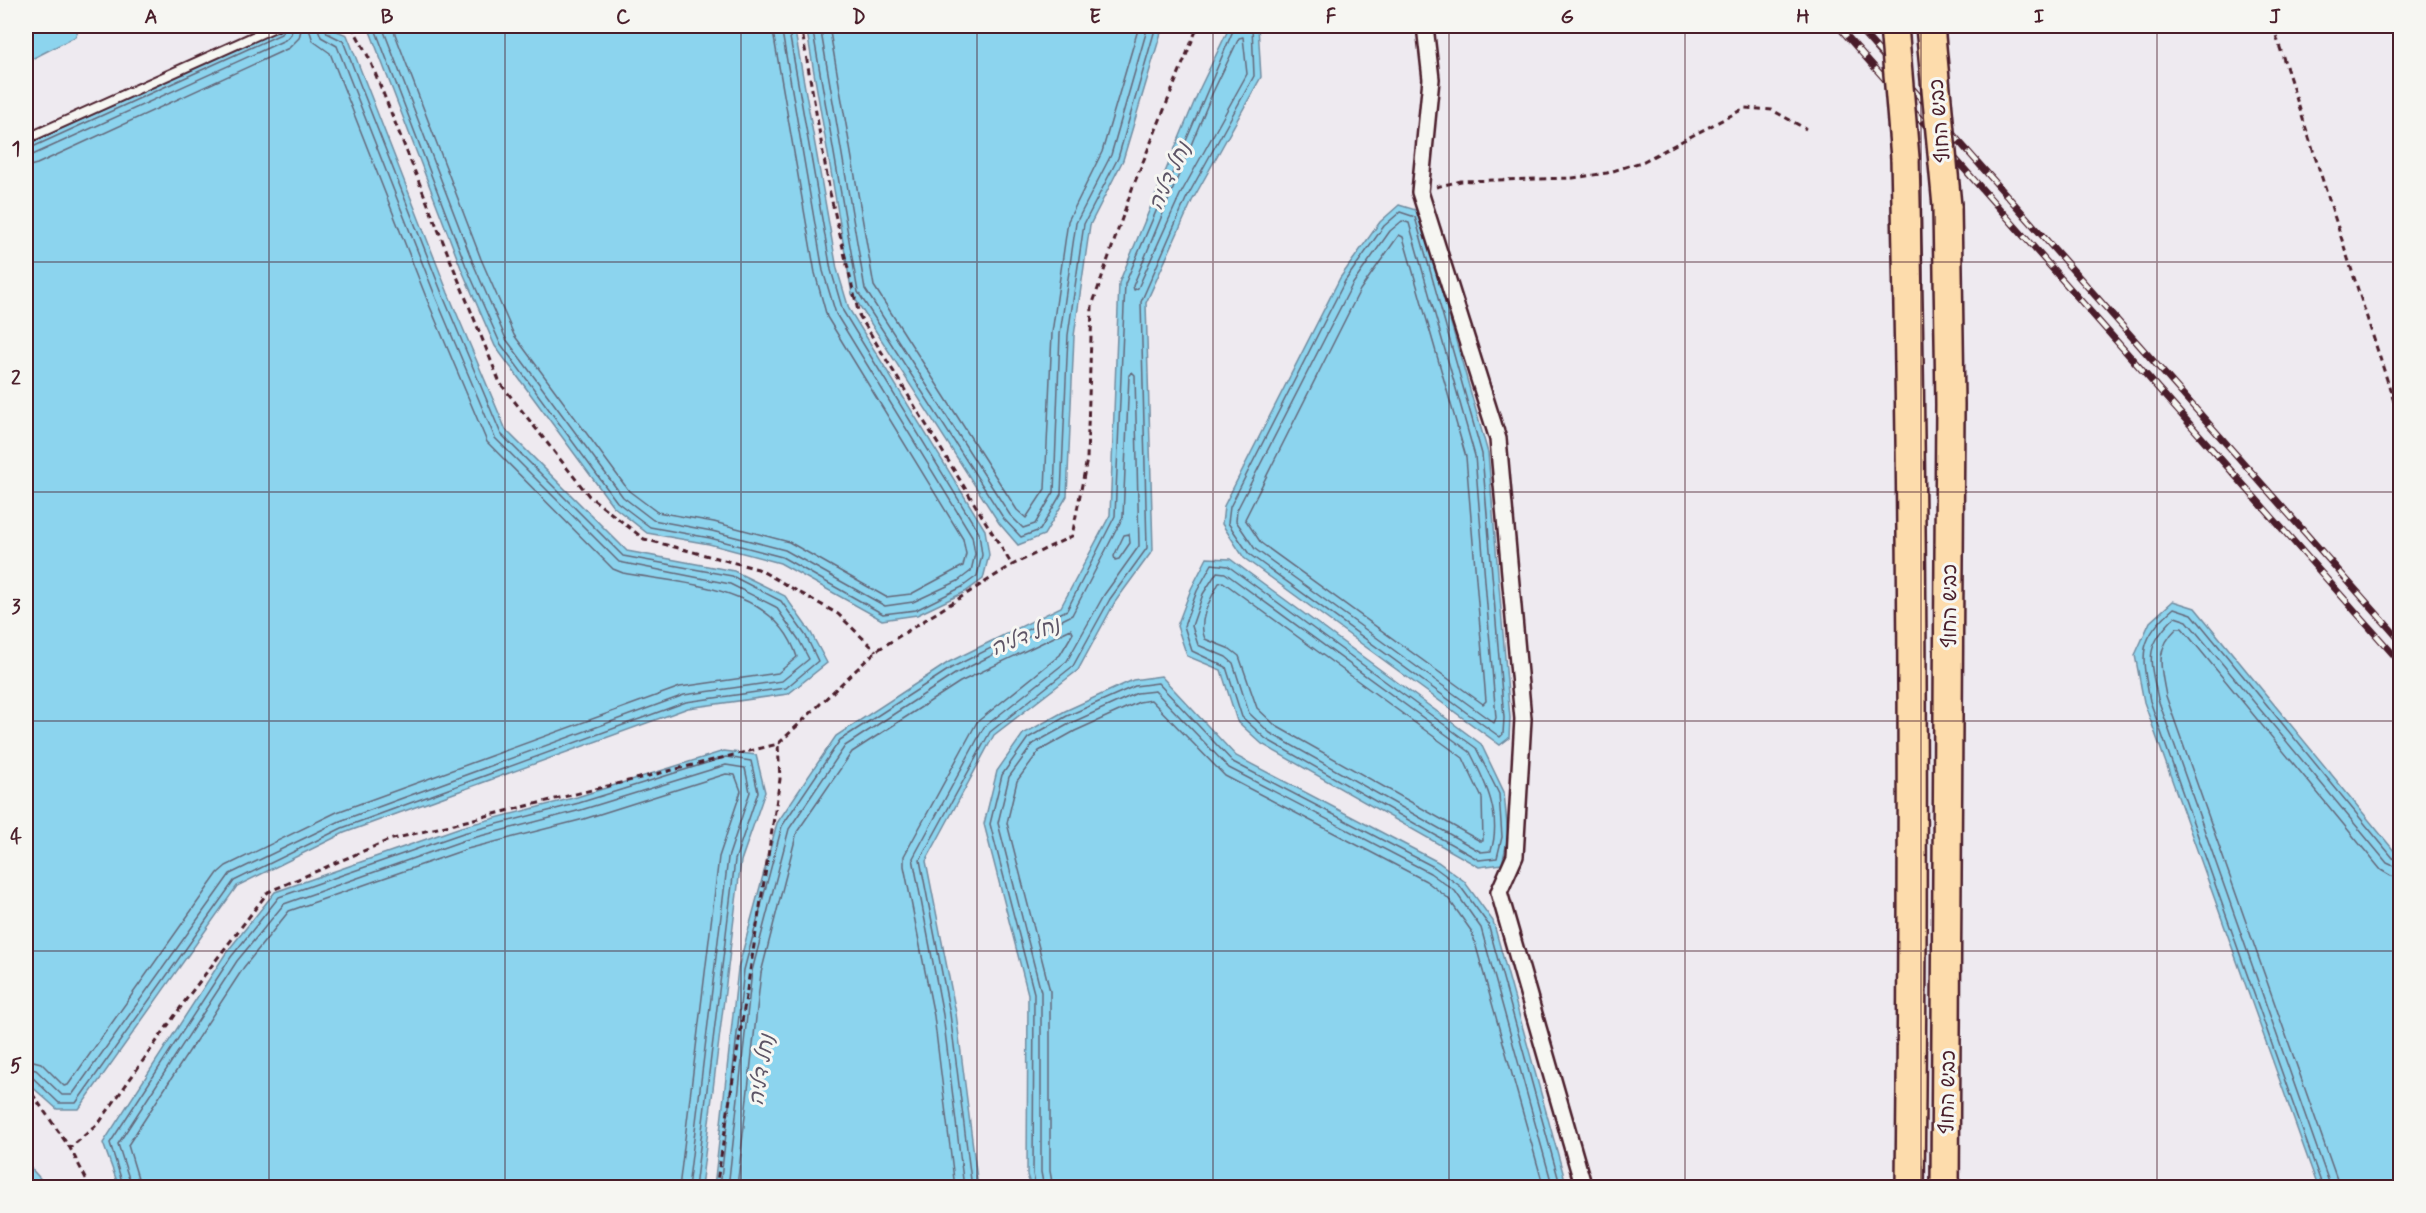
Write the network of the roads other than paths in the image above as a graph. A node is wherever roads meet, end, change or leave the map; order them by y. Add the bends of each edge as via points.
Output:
1 (277, 26) edge
2 (1425, 26) edge
3 (1894, 26) edge
4 (1930, 26) edge
5 (26, 139) edge
6 (1584, 1188) edge
7 (1910, 1188) edge
8 (1945, 1188) edge

1 - 5 lane
2 - 6 street via 1431,79 1420,192 1498,439 1523,719 1515,856 1499,892
3 - 7 highway, כביש החוף, bridge via 1905,158 1912,470
4 - 8 highway, כביש החוף, bridge via 1947,206 1950,404

